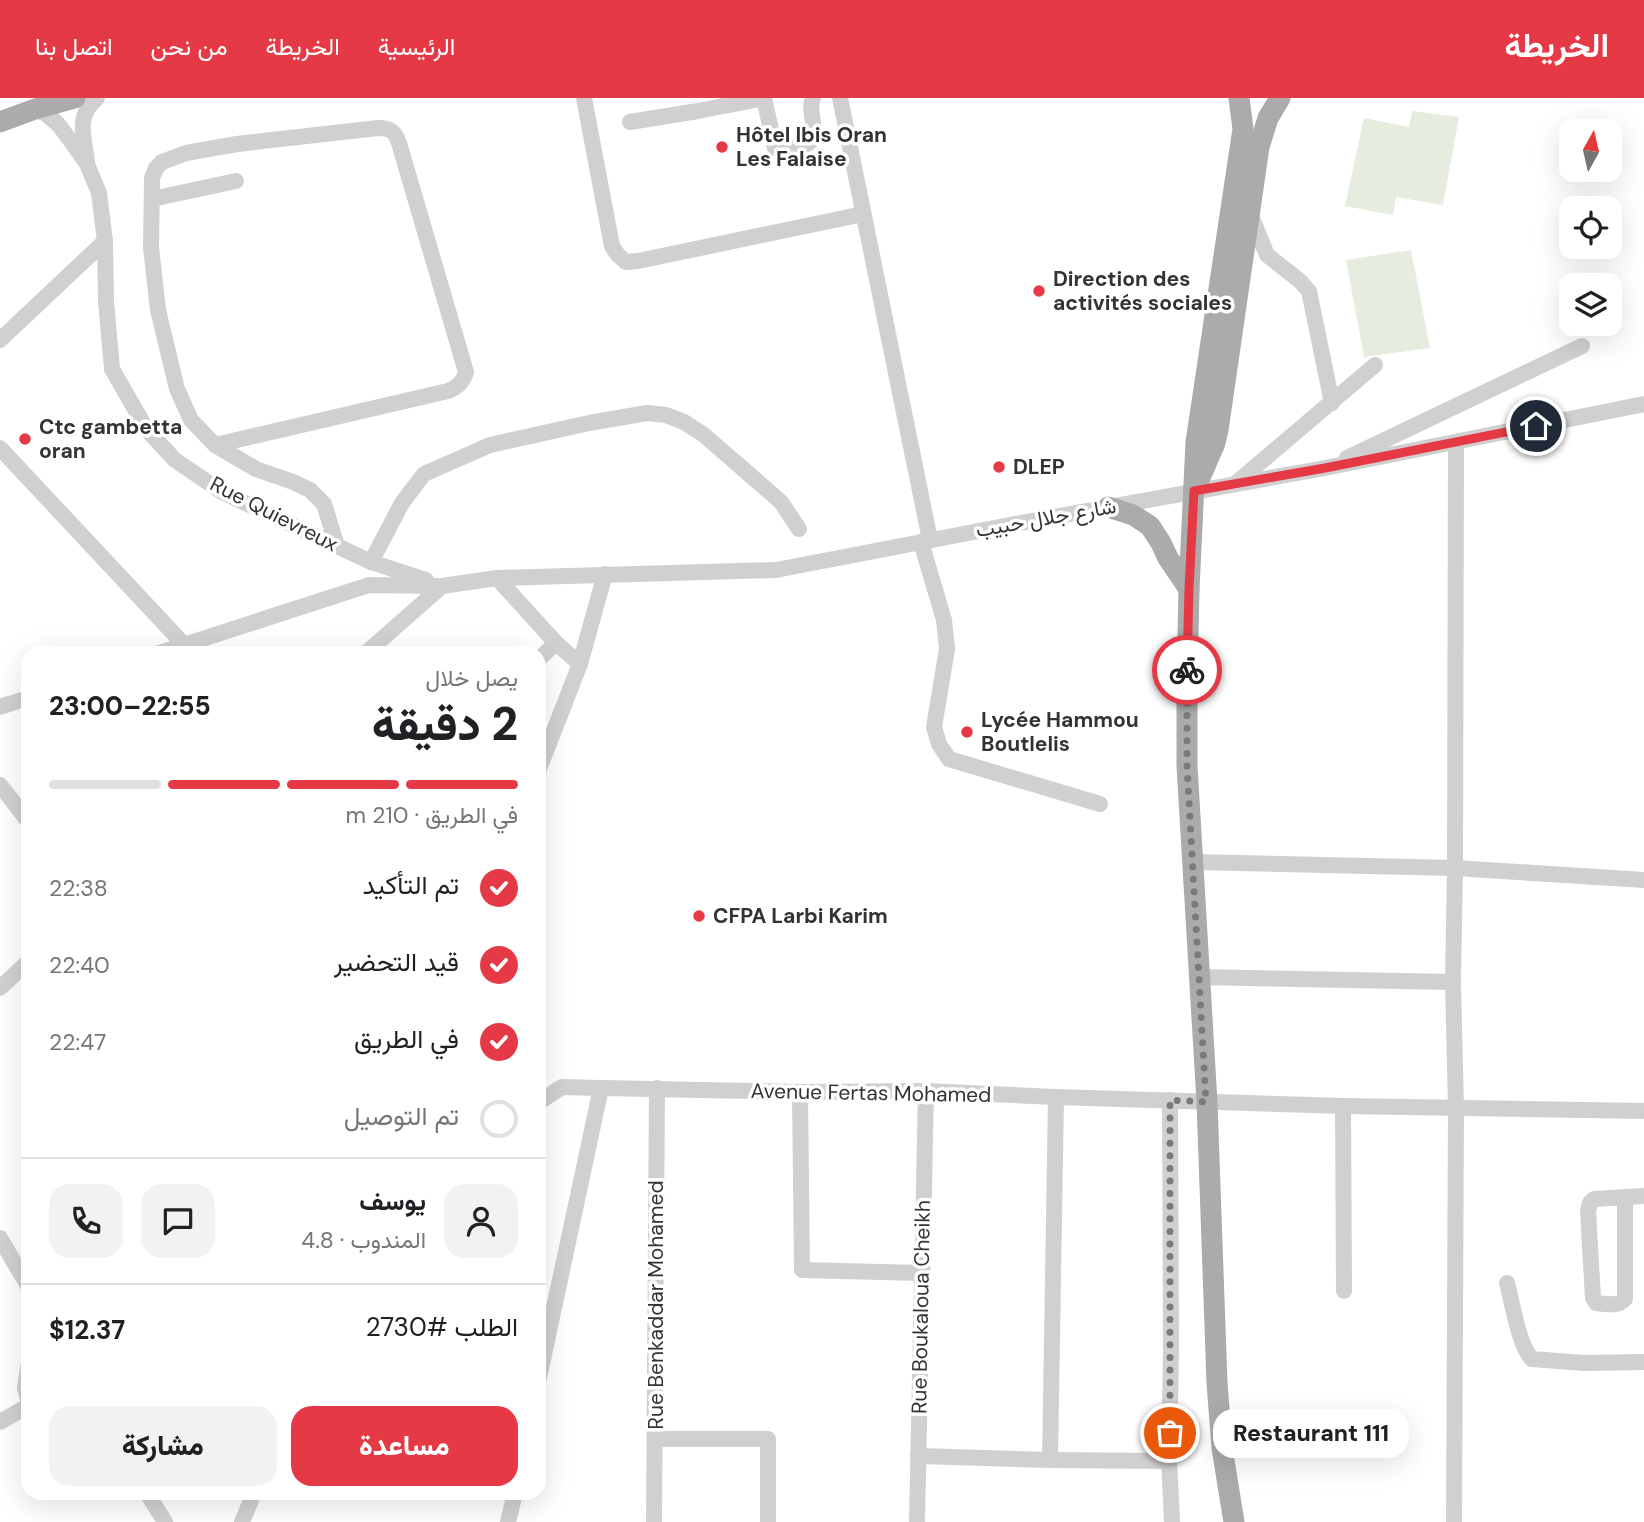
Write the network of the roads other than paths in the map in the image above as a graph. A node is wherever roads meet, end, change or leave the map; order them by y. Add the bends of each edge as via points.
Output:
1 (75, 98) edge
2 (97, 98) edge
3 (584, 98) edge
4 (764, 98) edge
5 (840, 98) edge
6 (1239, 98) edge
7 (1280, 98) edge
8 (808, 100) edge
9 (35, 109) junction
10 (0, 122) edge
11 (630, 122) dead end
12 (87, 164) junction
13 (236, 181) dead end
14 (152, 199) junction
15 (1249, 211) junction
16 (863, 214) junction
17 (105, 241) junction
18 (0, 340) edge
19 (1582, 346) dead end
20 (1376, 365) dead end
21 (1332, 403) junction
22 (1644, 404) edge
23 (1456, 443) junction
24 (215, 445) junction
25 (0, 448) edge
26 (1325, 468) junction
27 (1234, 485) junction
28 (1194, 491) junction
29 (1108, 507) junction
30 (799, 529) dead end
31 (925, 541) junction
32 (337, 546) junction
33 (371, 562) junction
34 (605, 574) junction
35 (497, 578) junction
36 (442, 586) junction
37 (1189, 589) junction
38 (556, 643) junction
39 (186, 646) edge
40 (194, 646) edge
41 (374, 646) edge
42 (546, 652) edge
43 (580, 664) junction
44 (21, 700) edge
45 (0, 707) edge
46 (546, 751) edge
47 (0, 785) edge
48 (1100, 804) dead end
49 (21, 812) edge
50 (1193, 862) junction
51 (1455, 868) junction
52 (1644, 880) edge
53 (21, 968) edge
54 (1198, 977) junction
55 (1453, 982) junction
56 (0, 988) edge
57 (601, 1088) junction
58 (657, 1088) junction
59 (926, 1091) junction
60 (800, 1092) junction
61 (546, 1097) edge
62 (1056, 1097) junction
63 (1170, 1100) junction
64 (1206, 1102) junction
65 (1343, 1107) junction
66 (1456, 1109) junction
67 (1644, 1111) edge
68 (1644, 1196) edge
69 (1625, 1197) junction
70 (0, 1238) edge
71 (921, 1273) junction
72 (21, 1274) edge
73 (1507, 1283) dead end
74 (1344, 1291) dead end
75 (546, 1345) edge
76 (1644, 1362) edge
77 (21, 1410) edge
78 (0, 1422) edge
79 (655, 1439) junction
80 (918, 1456) junction
81 (1050, 1460) junction
82 (1169, 1461) junction
83 (151, 1500) edge
84 (251, 1500) edge
85 (514, 1500) edge
86 (165, 1522) edge
87 (242, 1522) edge
88 (509, 1522) edge
89 (654, 1522) edge
90 (768, 1522) edge
91 (917, 1522) edge
92 (1172, 1522) edge
93 (1234, 1522) edge
94 (1454, 1522) edge

1 - 9 main road
2 - 12 street via 82,120
3 - 16 street via 612,246 626,262
4 - 8 street via 775,148 784,150 804,146 813,137
4 - 11 street
5 - 16 street
6 - 28 main road via 1243,129 1196,442
7 - 15 main road via 1259,148
9 - 10 main road
9 - 12 street via 58,124
12 - 17 street, Rue Quievreux via 99,193
13 - 14 street
14 - 24 street via 151,247 158,310 177,389 191,420
14 - 24 street via 156,168 169,158 237,144 388,128 399,143 466,372 460,384 448,391
15 - 21 street via 1267,255 1309,291
15 - 28 main road via 1218,430
16 - 31 street
17 - 18 street
17 - 32 street, Rue Quievreux via 112,369 147,430 175,460 222,492
19 - 26 street
20 - 21 street
21 - 27 street
22 - 23 street, شارع جلال حبيب
23 - 26 street, شارع جلال حبيب
23 - 51 street
24 - 32 street via 256,469 310,490 324,504
25 - 39 street
26 - 27 street, شارع جلال حبيب
27 - 28 street, شارع جلال حبيب
28 - 29 street, شارع جلال حبيب
28 - 37 main road
29 - 31 street, شارع جلال حبيب
29 - 37 main road via 1150,526
30 - 33 street via 781,502 704,435 666,415 647,413 490,445 424,474 402,503
31 - 34 street, شارع جلال حبيب via 776,570
31 - 48 street via 947,649 934,727 939,744 949,759
32 - 33 street, Rue Quievreux
33 - 36 street, Rue Quievreux
34 - 35 street, شارع جلال حبيب
34 - 43 street
35 - 36 street, شارع جلال حبيب
35 - 38 street
36 - 40 street, شارع جلال حبيب via 369,585
36 - 41 street
37 - 50 main road via 1187,766
38 - 42 street
38 - 43 street
43 - 46 street
44 - 45 street
47 - 49 street
50 - 51 street
50 - 54 main road
51 - 52 street
51 - 55 street
53 - 56 street
54 - 55 street
54 - 64 main road
55 - 66 street
57 - 58 street, Avenue Fertas Mohamed
57 - 61 street, Avenue Fertas Mohamed via 562,1087
57 - 75 street
58 - 60 street, Avenue Fertas Mohamed
58 - 79 street, Rue Benkaddar Mohamed
59 - 60 street, Avenue Fertas Mohamed
59 - 62 street, Avenue Fertas Mohamed
59 - 71 street, Rue Boukaloua Cheikh
60 - 71 street via 802,1270
62 - 63 street, Avenue Fertas Mohamed
62 - 81 street
63 - 64 street, Avenue Fertas Mohamed
63 - 82 street
64 - 65 street, Avenue Fertas Mohamed
64 - 93 main road via 1217,1383
65 - 66 street, Avenue Fertas Mohamed
65 - 74 street
66 - 67 street, Avenue Fertas Mohamed
66 - 94 street
68 - 69 street
69 - 69 street via 1625,1299 1620,1304 1597,1303 1592,1298 1588,1208 1594,1199
70 - 72 street
71 - 80 street, Rue Boukaloua Cheikh
73 - 76 street via 1519,1331 1532,1359
77 - 78 street
79 - 89 street, Rue Benkaddar Mohamed
79 - 90 street via 768,1439
80 - 81 street
80 - 91 street, Rue Boukaloua Cheikh
81 - 82 street
82 - 92 street
83 - 86 street
84 - 87 street
85 - 88 street

